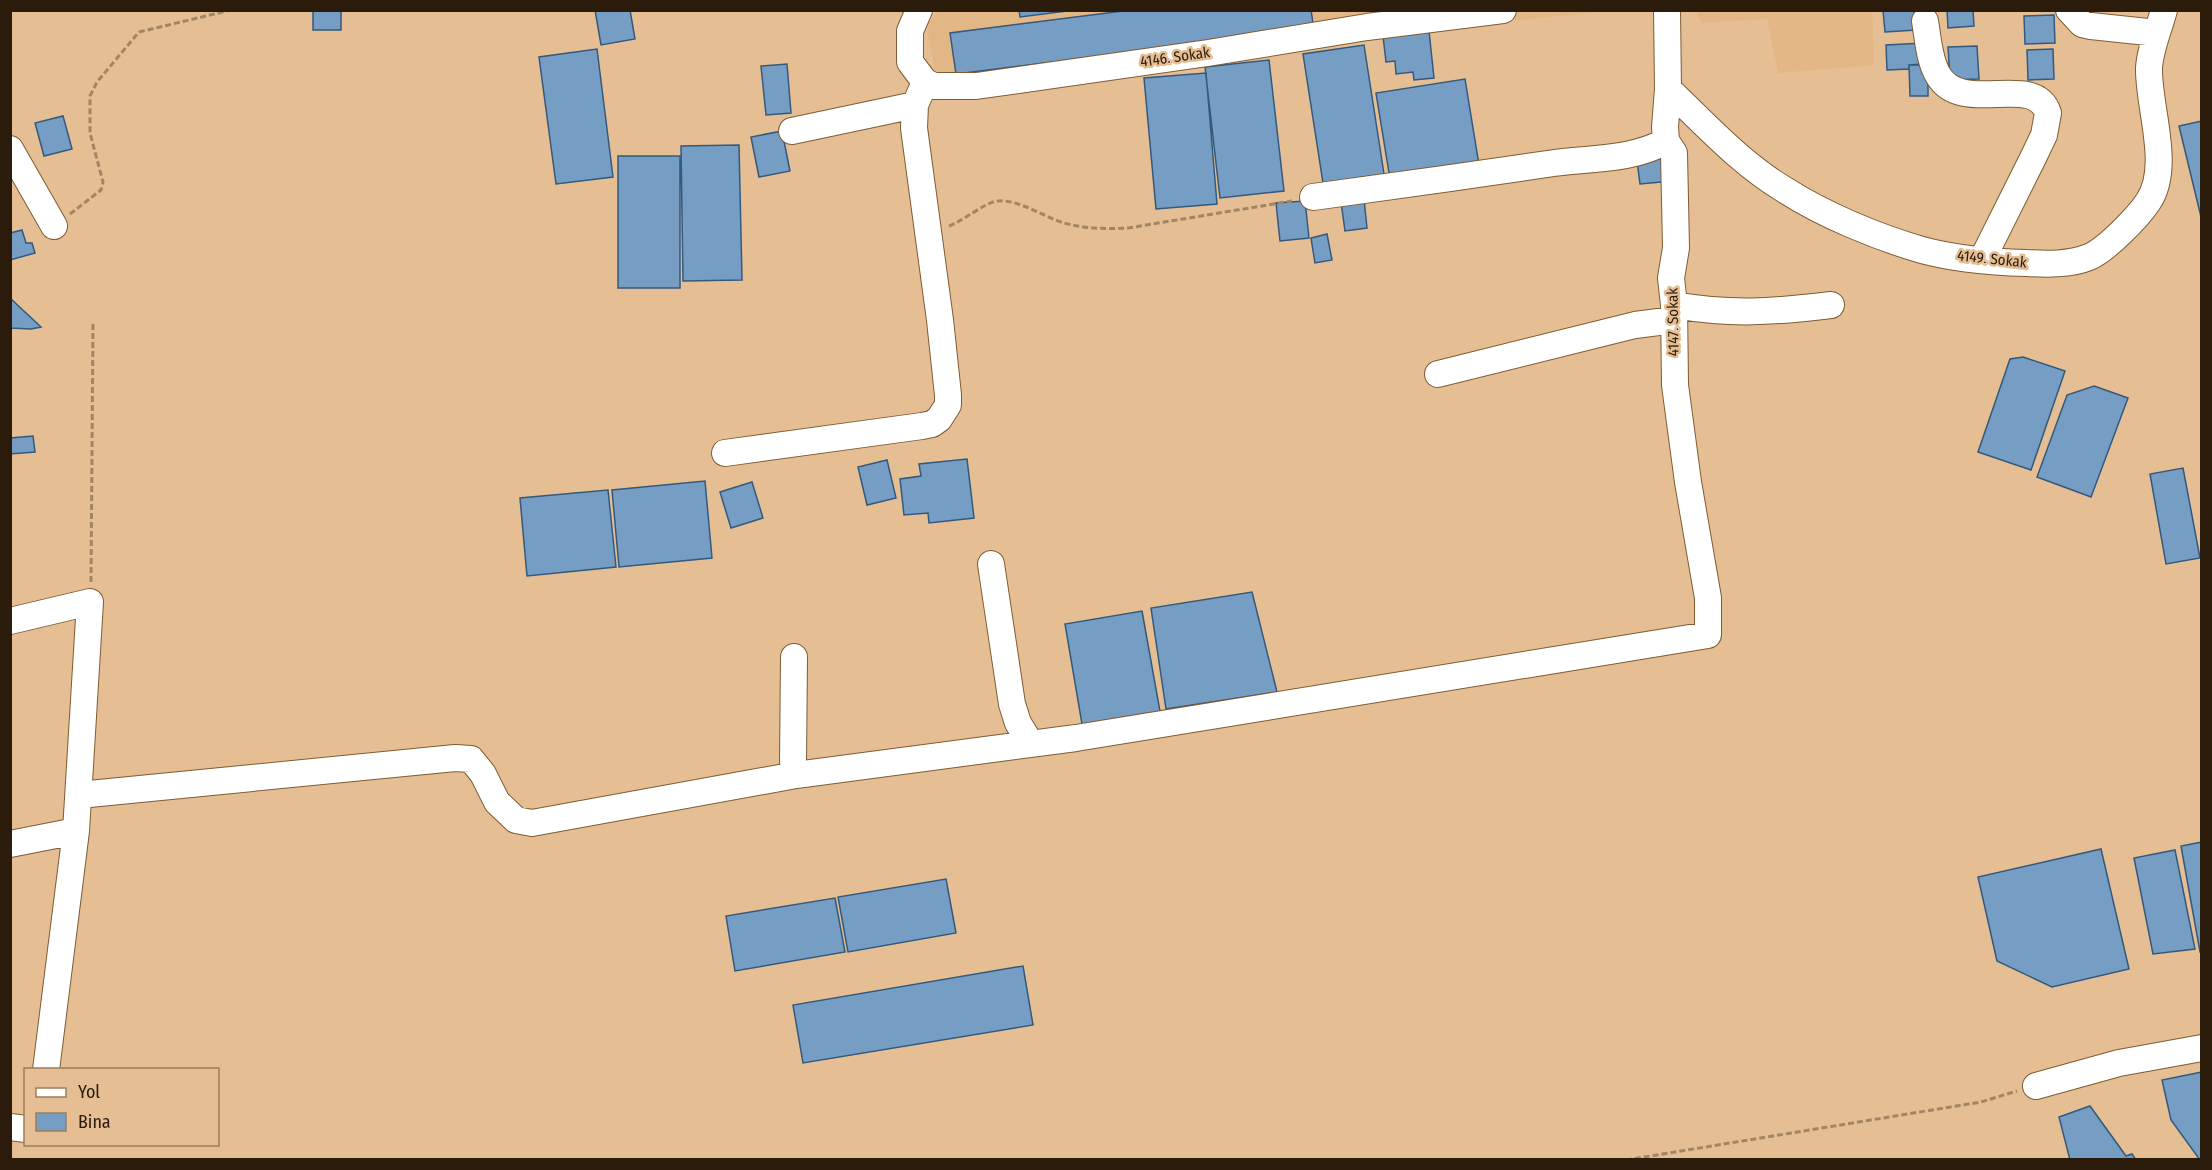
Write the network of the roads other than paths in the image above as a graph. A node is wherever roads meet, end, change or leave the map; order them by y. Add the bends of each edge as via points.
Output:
1 (919, 10) edge
2 (1503, 10) edge
3 (1667, 10) edge
4 (2068, 10) edge
5 (1368, 19) edge
6 (1925, 21) dead end
7 (2160, 22) edge
8 (1668, 89) junction
9 (920, 93) junction
10 (792, 130) dead end
11 (1666, 141) junction
12 (10, 149) edge
13 (1313, 197) road end
14 (54, 226) road end
15 (1982, 260) junction
16 (1831, 305) dead end
17 (1674, 312) junction
18 (1438, 375) dead end
19 (725, 453) dead end
20 (991, 564) dead end
21 (10, 621) edge
22 (794, 657) dead end
23 (1031, 744) junction
24 (796, 775) junction
25 (79, 795) junction
26 (76, 831) junction
27 (10, 844) edge
28 (2202, 1048) edge
29 (46, 1068) edge
30 (2036, 1086) road end

1 - 9 street via 910,31 910,62
2 - 5 street, 4146. Sokak
3 - 8 street, 4147. Sokak
4 - 7 street via 2082,24 2091,26
5 - 9 street, 4146. Sokak via 1208,53 976,86 934,86
6 - 15 street via 1933,64 1949,87 1977,95 2029,95 2043,103 2048,113 2044,135
7 - 15 street, 4149. Sokak via 2149,68 2158,175 2148,202 2117,236 2088,257 2038,264
8 - 11 street, 4147. Sokak
8 - 15 street, 4149. Sokak via 1751,166 1824,213 1922,250
9 - 10 street, 4146. Sokak
9 - 19 street via 914,128 948,405 939,419 922,426
11 - 13 street via 1619,156
11 - 17 street, 4147. Sokak via 1674,153
12 - 14 street
16 - 17 street via 1769,312
17 - 18 street
17 - 23 street, 4147. Sokak via 1676,396 1708,598 1708,635
20 - 23 street via 1012,704
21 - 25 street via 90,602
22 - 24 street
23 - 24 street
24 - 25 street via 532,823 516,820 498,802 471,759
25 - 26 street
26 - 27 street
26 - 29 street
28 - 30 street via 2119,1063

